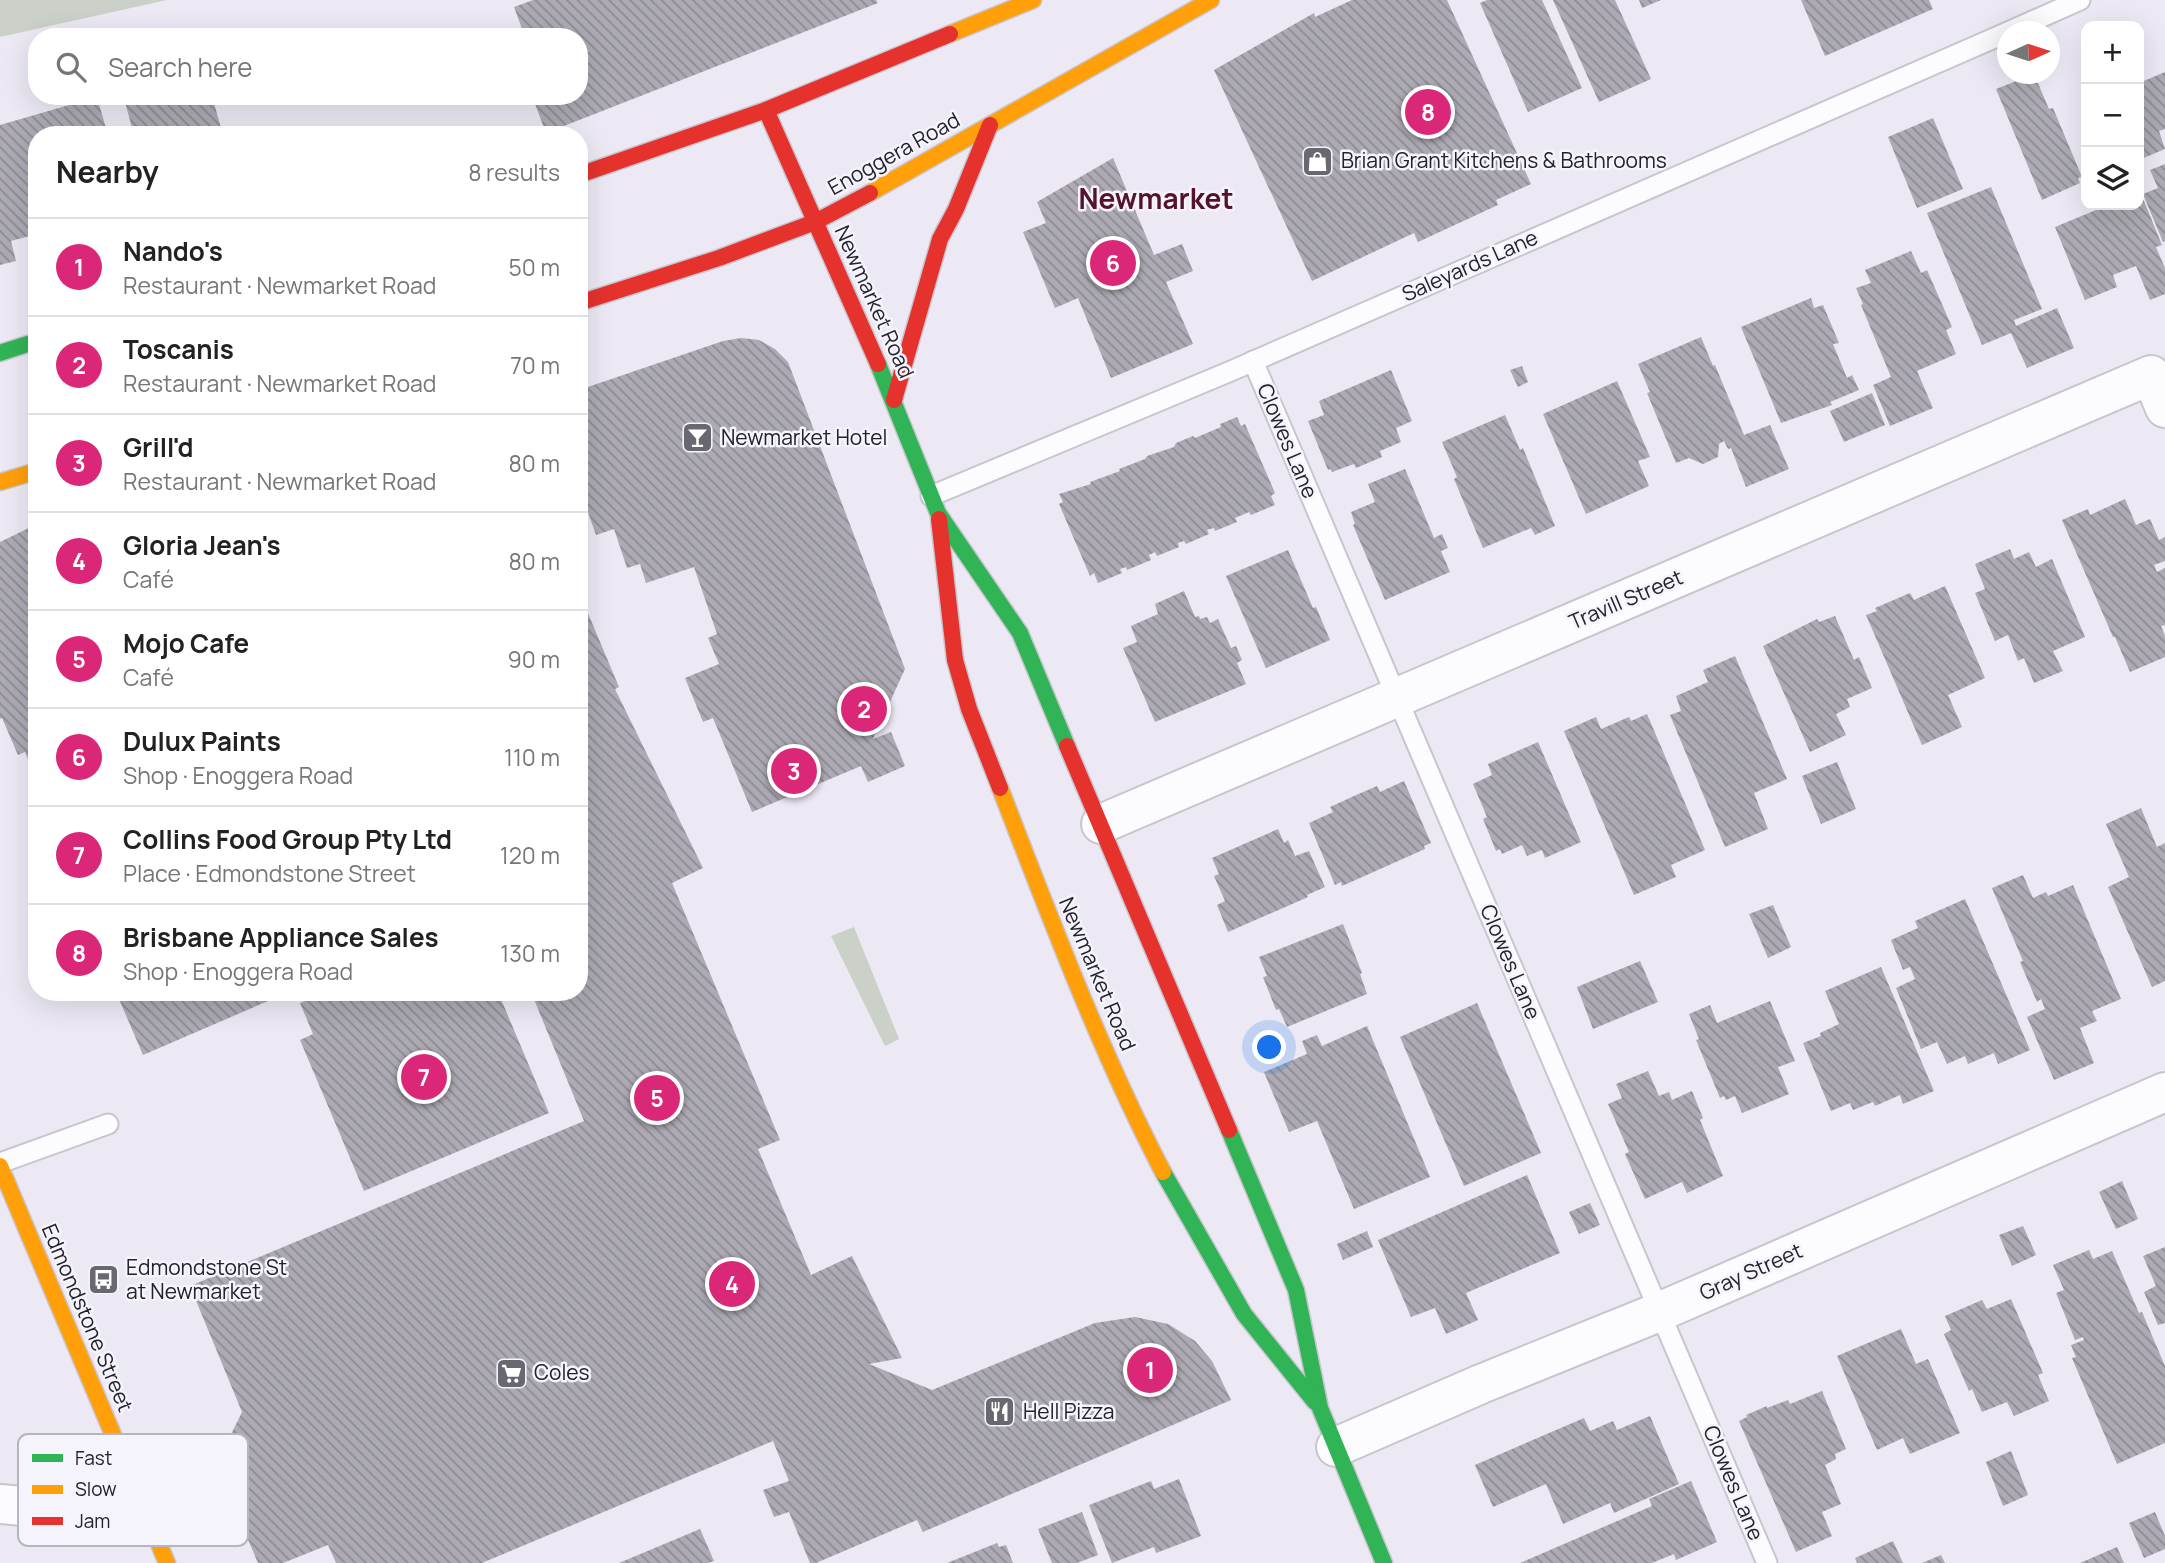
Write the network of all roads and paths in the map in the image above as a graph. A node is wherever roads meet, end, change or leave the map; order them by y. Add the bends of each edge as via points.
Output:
1 (1033, 0) edge
2 (1211, 0) edge
3 (2080, 0) edge
4 (2033, 21) edge
5 (1997, 37) edge
6 (766, 110) junction
7 (990, 125) junction
8 (588, 172) edge
9 (815, 222) junction
10 (588, 300) edge
11 (28, 344) edge
12 (0, 352) edge
13 (1253, 361) junction
14 (2158, 392) edge
15 (894, 400) junction
16 (28, 474) edge
17 (0, 482) edge
18 (934, 504) junction
19 (1397, 698) junction
20 (1101, 824) junction
21 (2165, 1092) edge
22 (108, 1124) dead end
23 (0, 1164) edge
24 (1659, 1311) junction
25 (1320, 1408) junction
26 (114, 1434) edge
27 (1336, 1447) junction
28 (0, 1504) edge
29 (18, 1506) edge
30 (160, 1546) edge
31 (167, 1563) edge
32 (1384, 1563) edge
33 (1767, 1563) edge

1 - 6 main road
2 - 7 main road, Enoggera Road
3 - 4 lane, Saleyards Lane
5 - 13 lane, Saleyards Lane
6 - 8 main road
6 - 9 main road, Newmarket Road
7 - 9 main road, Enoggera Road
7 - 15 main road via 940,239
9 - 10 main road, Enoggera Road
9 - 15 main road, Newmarket Road
11 - 12 main road
13 - 18 lane, Saleyards Lane
13 - 19 lane, Clowes Lane
14 - 19 street, Travill Street
15 - 18 main road, Newmarket Road
16 - 17 main road
18 - 20 main road, Newmarket Road via 1020,634
18 - 25 main road, Newmarket Road via 955,660 969,709 1123,1089 1178,1200 1244,1314
19 - 20 street, Travill Street
19 - 24 lane, Clowes Lane
20 - 25 main road, Newmarket Road via 1296,1290
21 - 24 street, Gray Street
22 - 23 lane
23 - 26 main road, Edmondstone Street
24 - 27 street, Gray Street
24 - 33 lane, Clowes Lane
25 - 27 main road, Newmarket Road
27 - 32 main road, Newmarket Road
28 - 29 street
30 - 31 main road, Edmondstone Street

